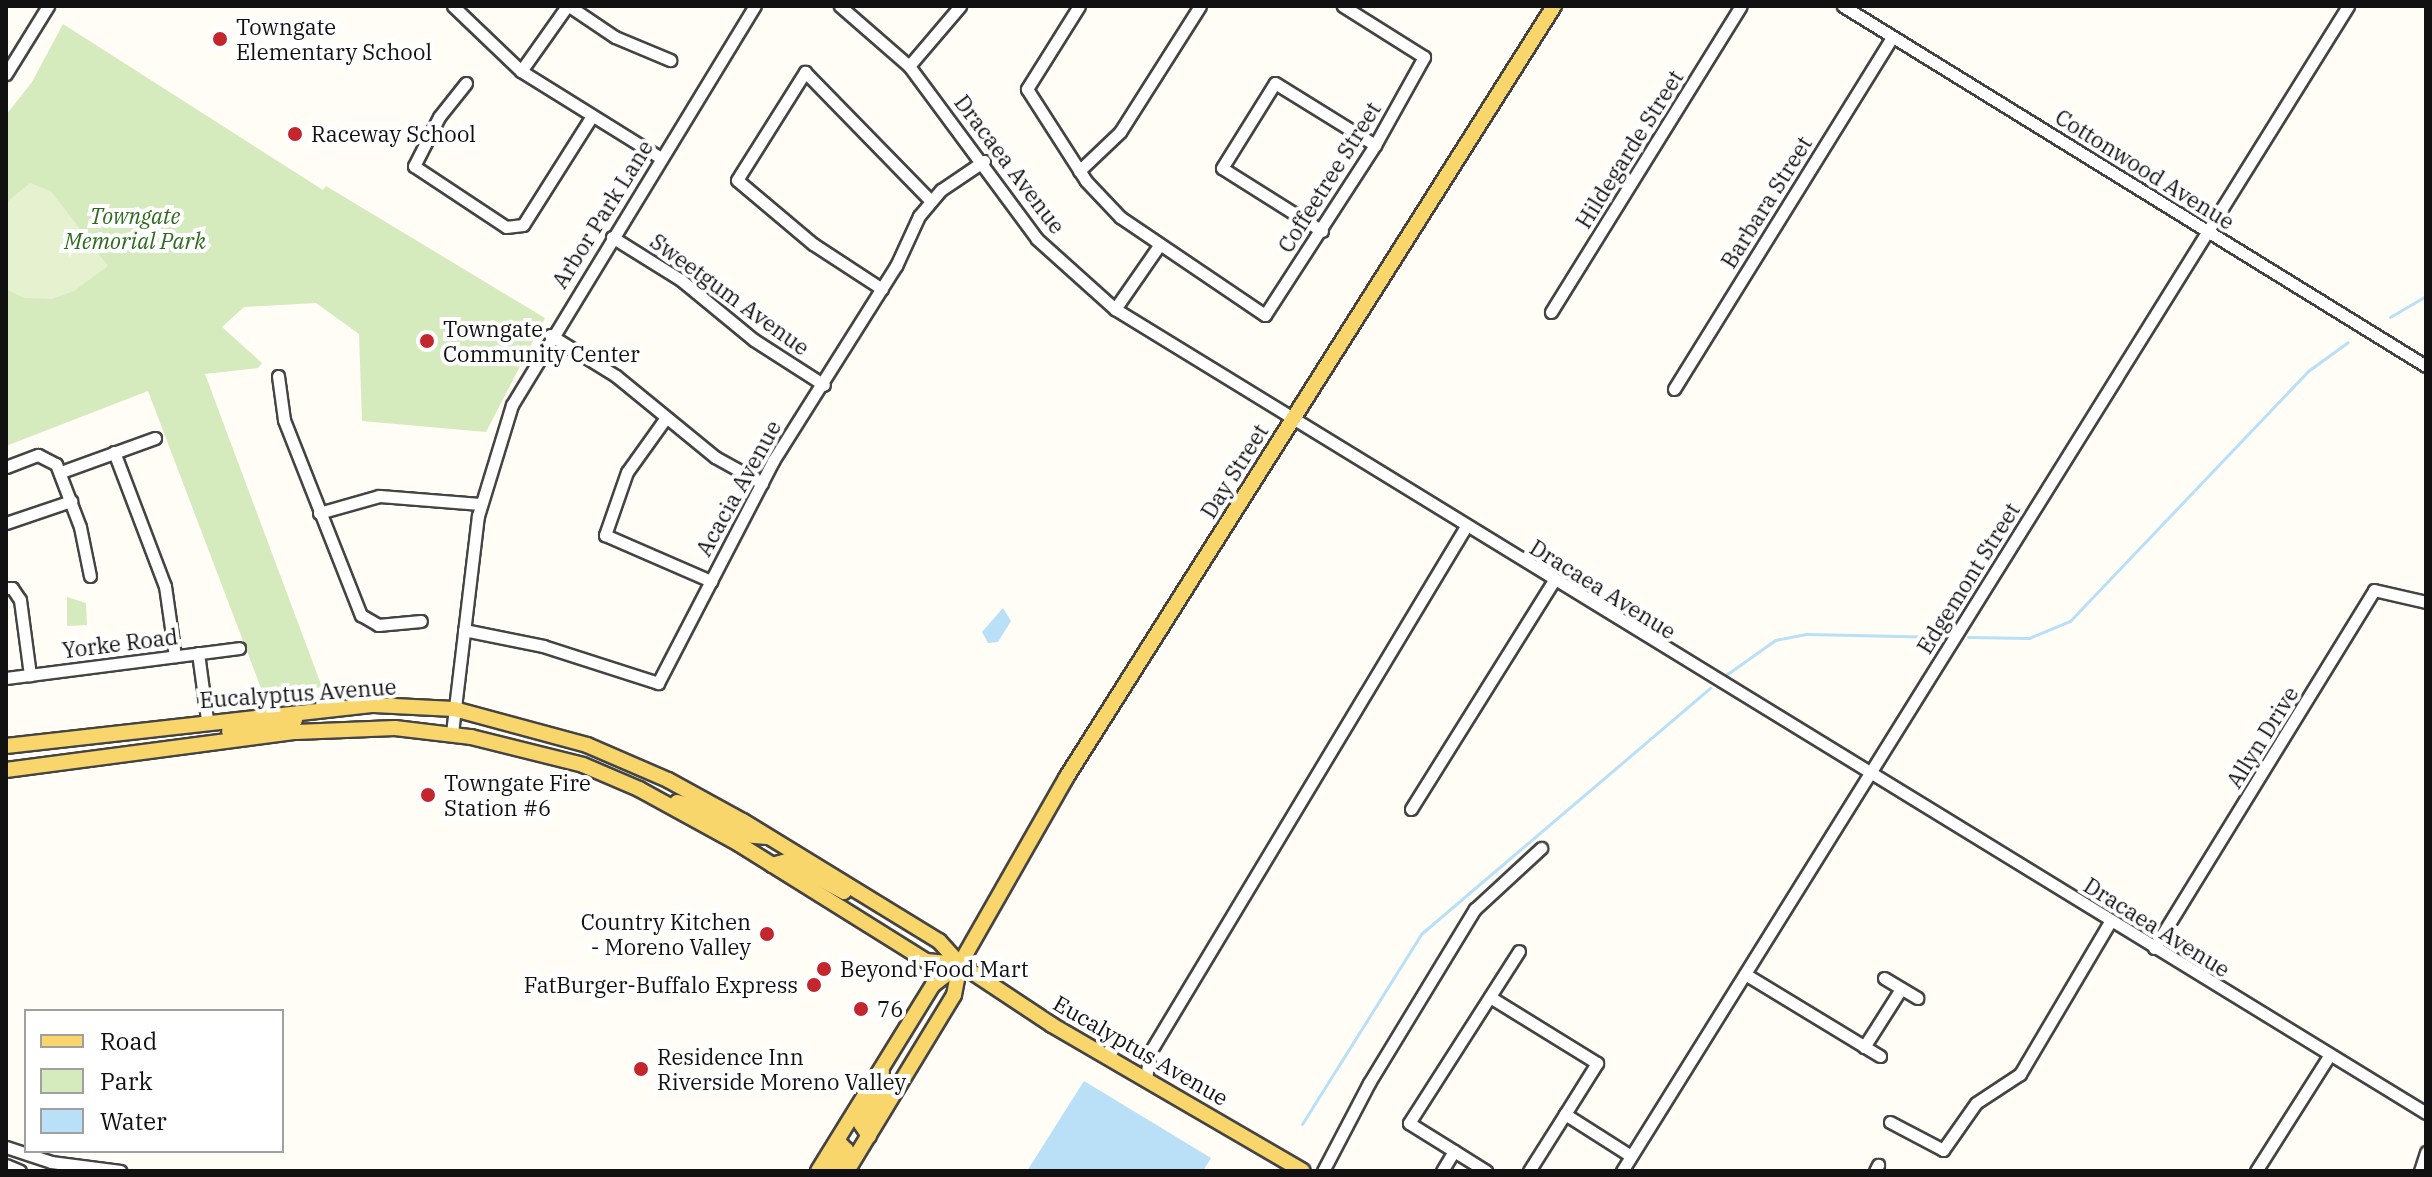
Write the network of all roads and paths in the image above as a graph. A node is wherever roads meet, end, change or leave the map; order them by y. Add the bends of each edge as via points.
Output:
1 (453, 6) edge
2 (568, 6) edge
3 (755, 6) edge
4 (840, 6) edge
5 (960, 6) edge
6 (1079, 6) edge
7 (1200, 6) edge
8 (1343, 6) edge
9 (1554, 6) edge
10 (1741, 6) edge
11 (1843, 6) edge
12 (2348, 6) edge
13 (42, 8) edge
14 (1892, 37) junction
15 (670, 60) dead end
16 (909, 66) junction
17 (521, 71) junction
18 (6, 74) edge
19 (466, 83) dead end
20 (592, 116) junction
21 (1375, 145) junction
22 (661, 158) junction
23 (984, 161) junction
24 (1079, 171) junction
25 (930, 200) junction
26 (1322, 231) junction
27 (2209, 231) junction
28 (612, 237) junction
29 (1158, 247) junction
30 (882, 289) junction
31 (1115, 309) junction
32 (1551, 312) dead end
33 (550, 335) junction
34 (2426, 366) edge
35 (278, 376) dead end
36 (824, 385) junction
37 (1674, 389) dead end
38 (665, 419) junction
39 (1292, 420) junction
40 (155, 438) dead end
41 (114, 452) junction
42 (6, 467) edge
43 (61, 472) junction
44 (762, 483) junction
45 (71, 501) junction
46 (481, 504) junction
47 (319, 513) junction
48 (6, 523) edge
49 (1465, 528) junction
50 (90, 576) dead end
51 (711, 581) junction
52 (1553, 582) junction
53 (6, 588) edge
54 (2426, 602) edge
55 (421, 621) dead end
56 (464, 630) junction
57 (239, 648) dead end
58 (198, 653) junction
59 (175, 656) junction
60 (30, 675) junction
61 (6, 678) edge
62 (454, 709) junction
63 (308, 710) junction
64 (207, 720) junction
65 (452, 733) junction
66 (203, 743) junction
67 (6, 746) edge
68 (149, 750) junction
69 (6, 770) edge
70 (1869, 775) junction
71 (664, 801) junction
72 (1411, 809) dead end
73 (769, 837) junction
74 (1541, 848) dead end
75 (772, 865) junction
76 (875, 902) junction
77 (2110, 922) junction
78 (2154, 948) junction
79 (1519, 951) dead end
80 (960, 964) junction
81 (1745, 974) junction
82 (1884, 978) dead end
83 (1901, 989) junction
84 (1490, 997) junction
85 (1917, 998) dead end
86 (1864, 1047) junction
87 (1880, 1056) dead end
88 (2329, 1056) junction
89 (883, 1066) junction
90 (1146, 1079) junction
91 (2426, 1113) edge
92 (1565, 1114) junction
93 (1890, 1122) dead end
94 (869, 1136) junction
95 (837, 1140) junction
96 (6, 1147) edge
97 (1454, 1151) junction
98 (2426, 1152) edge
99 (1631, 1156) junction
100 (6, 1165) edge
101 (20, 1171) edge
102 (120, 1171) edge
103 (818, 1171) edge
104 (833, 1171) edge
105 (847, 1171) edge
106 (1303, 1171) edge
107 (1323, 1171) edge
108 (1442, 1171) edge
109 (1486, 1171) edge
110 (1529, 1171) edge
111 (1622, 1171) edge
112 (2256, 1171) edge
113 (2420, 1171) edge

1 - 17 street
2 - 15 street via 615,37
2 - 17 street
3 - 22 street, Arbor Park Lane
4 - 16 street, Dracaea Avenue
5 - 16 street
6 - 24 street via 1027,89
7 - 24 street via 1120,132
8 - 21 street, Coffeetree Street via 1424,57
9 - 39 main road, Day Street
10 - 32 street, Hildegarde Street
11 - 14 street, Cottonwood Avenue
12 - 27 street, Edgemont Street
13 - 18 street
14 - 27 street, Cottonwood Avenue
14 - 37 street, Barbara Street
16 - 23 street, Dracaea Avenue
17 - 20 street
19 - 20 street via 439,117 414,166 506,227 523,225
20 - 22 street
21 - 26 street, Coffeetree Street
21 - 26 street via 1275,83 1222,168
22 - 28 street, Arbor Park Lane
23 - 25 street, Acacia Avenue
23 - 31 street, Dracaea Avenue via 1037,239
24 - 29 street via 1120,217
25 - 30 street, Acacia Avenue
25 - 30 street via 805,72 737,180 813,244
26 - 29 street, Coffeetree Street via 1265,315
27 - 34 street, Cottonwood Avenue
27 - 70 street, Edgemont Street
28 - 33 street, Arbor Park Lane
28 - 36 street, Sweetgum Avenue via 681,280 754,340
29 - 31 street
30 - 36 street, Acacia Avenue
31 - 39 street, Dracaea Avenue
33 - 38 street via 616,376
33 - 46 street, Arbor Park Lane via 510,410
35 - 47 street via 284,420
36 - 44 street, Acacia Avenue
38 - 44 street via 715,457
38 - 51 street via 627,472 605,535
39 - 49 street, Dracaea Avenue
39 - 80 main road, Day Street via 1066,778
40 - 41 street
41 - 43 street
41 - 59 street via 165,586
42 - 43 street via 38,455 52,459
43 - 45 street
44 - 51 street, Acacia Avenue
45 - 48 street
45 - 50 street
46 - 47 street via 379,496
46 - 56 street, Arbor Park Lane
47 - 55 street via 361,615 378,625
49 - 52 street, Dracaea Avenue
49 - 90 street via 1150,1052
51 - 56 street, Acacia Avenue via 658,683 573,654
52 - 70 street, Dracaea Avenue
52 - 72 street
53 - 60 street via 18,593 20,600
54 - 78 street, Allyn Drive via 2374,590
56 - 62 street, Arbor Park Lane
57 - 58 street, Yorke Road
58 - 59 street, Yorke Road
58 - 64 street
59 - 60 street, Yorke Road
60 - 61 street, Yorke Road
62 - 63 main road, Eucalyptus Avenue via 374,705
62 - 65 street, Arbor Park Lane
62 - 73 main road, Eucalyptus Avenue via 587,745 668,780
63 - 64 main road, Eucalyptus Avenue
63 - 66 main road via 295,721 219,733
64 - 67 main road, Eucalyptus Avenue
64 - 68 main road via 199,735 152,741
65 - 66 main road, Eucalyptus Avenue via 374,728
65 - 71 main road, Eucalyptus Avenue via 583,765
66 - 68 main road, Eucalyptus Avenue
68 - 69 main road, Eucalyptus Avenue
70 - 77 street, Dracaea Avenue
70 - 81 street, Edgemont Street
71 - 73 main road via 698,808 743,835
71 - 75 main road, Eucalyptus Avenue
73 - 76 main road, Eucalyptus Avenue
74 - 107 street via 1475,909 1369,1083
75 - 76 main road via 787,861 833,888
75 - 80 main road, Eucalyptus Avenue via 926,961
76 - 80 main road, Eucalyptus Avenue via 939,941
77 - 78 street, Dracaea Avenue
77 - 93 street via 2020,1074 1976,1103 1943,1150
78 - 88 street, Dracaea Avenue
79 - 84 street
80 - 89 main road, Day Street via 933,985
80 - 90 main road, Eucalyptus Avenue
80 - 94 main road, Day Street via 954,995
81 - 86 street
81 - 99 street, Edgemont Street
82 - 83 street
83 - 85 street
83 - 86 street
84 - 92 street via 1597,1063
84 - 97 street via 1409,1123
86 - 87 street
88 - 91 street, Dracaea Avenue
88 - 112 street
89 - 94 main road via 880,1093 861,1124
89 - 95 main road, Day Street
90 - 106 main road, Eucalyptus Avenue
92 - 99 street
92 - 110 street
94 - 105 main road, Day Street
95 - 103 main road, Day Street
95 - 104 main road via 846,1150
96 - 102 street via 51,1162
97 - 108 street
97 - 109 street
98 - 113 street
99 - 111 street, Edgemont Street
100 - 101 street

